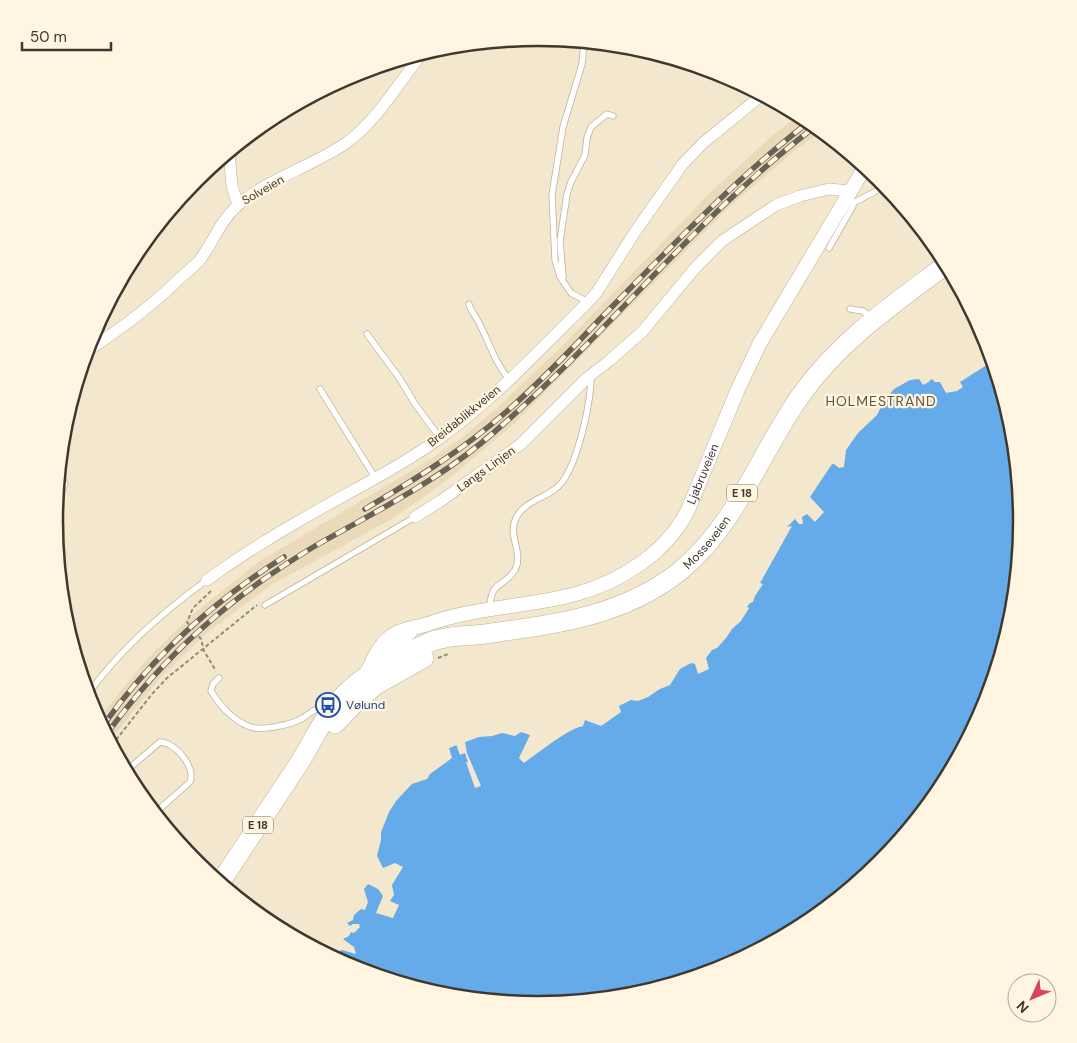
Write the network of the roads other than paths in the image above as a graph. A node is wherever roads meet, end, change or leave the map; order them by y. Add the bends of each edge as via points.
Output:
1 (583, 48) edge
2 (416, 62) edge
3 (757, 99) edge
4 (613, 116) dead end
5 (230, 159) edge
6 (862, 174) edge
7 (878, 189) edge
8 (849, 198) junction
9 (238, 205) junction
10 (829, 248) dead end
11 (941, 269) edge
12 (571, 293) junction
13 (588, 302) junction
14 (469, 304) dead end
15 (850, 309) dead end
16 (874, 320) junction
17 (367, 334) dead end
18 (97, 344) edge
19 (591, 375) junction
20 (509, 379) junction
21 (320, 389) dead end
22 (440, 438) junction
23 (376, 479) junction
24 (415, 517) joint
25 (212, 584) joint
26 (265, 605) road end
27 (490, 609) junction
28 (414, 628) junction
29 (388, 669) junction
30 (365, 676) junction
31 (219, 678) road end
32 (93, 688) edge
33 (333, 708) junction
34 (309, 749) junction
35 (131, 766) edge
36 (160, 809) edge
37 (224, 878) edge

1 - 12 lane via 582,64 563,127 552,195 556,260 560,277
2 - 9 street, Solveien via 379,110 346,143
3 - 13 street, Breidablikkveien via 703,143 682,165
4 - 12 lane via 607,114 591,127 585,155 567,194 560,241 563,277
5 - 9 street via 232,186
6 - 8 street, Ljabruveien
7 - 8 lane
8 - 10 lane via 848,214
8 - 19 street, Langs Linjen via 829,189 800,196 776,205 722,242 696,267 642,332
8 - 27 street, Ljabruveien via 775,315 752,358 694,499 673,535 640,564 600,585 576,594
9 - 18 street, Solveien via 221,223 193,266 165,293
11 - 16 highway, Mosseveien / E 18
12 - 13 lane
13 - 20 street, Breidablikkveien
14 - 20 lane via 498,366
15 - 16 lane via 863,312
16 - 29 highway, Mosseveien / E 18 via 832,356 811,382 776,432 721,527 677,573 629,602 584,618 482,634
17 - 22 lane
19 - 24 street, Langs Linjen via 521,444
19 - 27 lane via 584,423 570,469 556,489 531,502 517,515 512,531 516,566 511,575 493,590
20 - 22 street, Breidablikkveien
21 - 23 lane
22 - 23 street, Breidablikkveien
23 - 25 street, Breidablikkveien via 254,548
24 - 26 lane, Langs Linjen
25 - 32 lane, Breidablikkveien via 183,597 117,660
27 - 28 street, Ljabruveien
28 - 29 street, Ljabruveien via 394,647
28 - 30 street, Ljabruveien via 386,640
29 - 30 highway, Mosseveien / E 18
29 - 34 highway, Mosseveien / E 18
30 - 33 highway, Mosseveien / E 18
31 - 33 lane via 211,691 216,699 233,716 253,728 288,725 316,709 324,706
33 - 34 highway, Mosseveien / E 18
34 - 37 highway, Mosseveien / E 18
35 - 36 lane via 160,742 172,745 186,762 191,772 190,782

